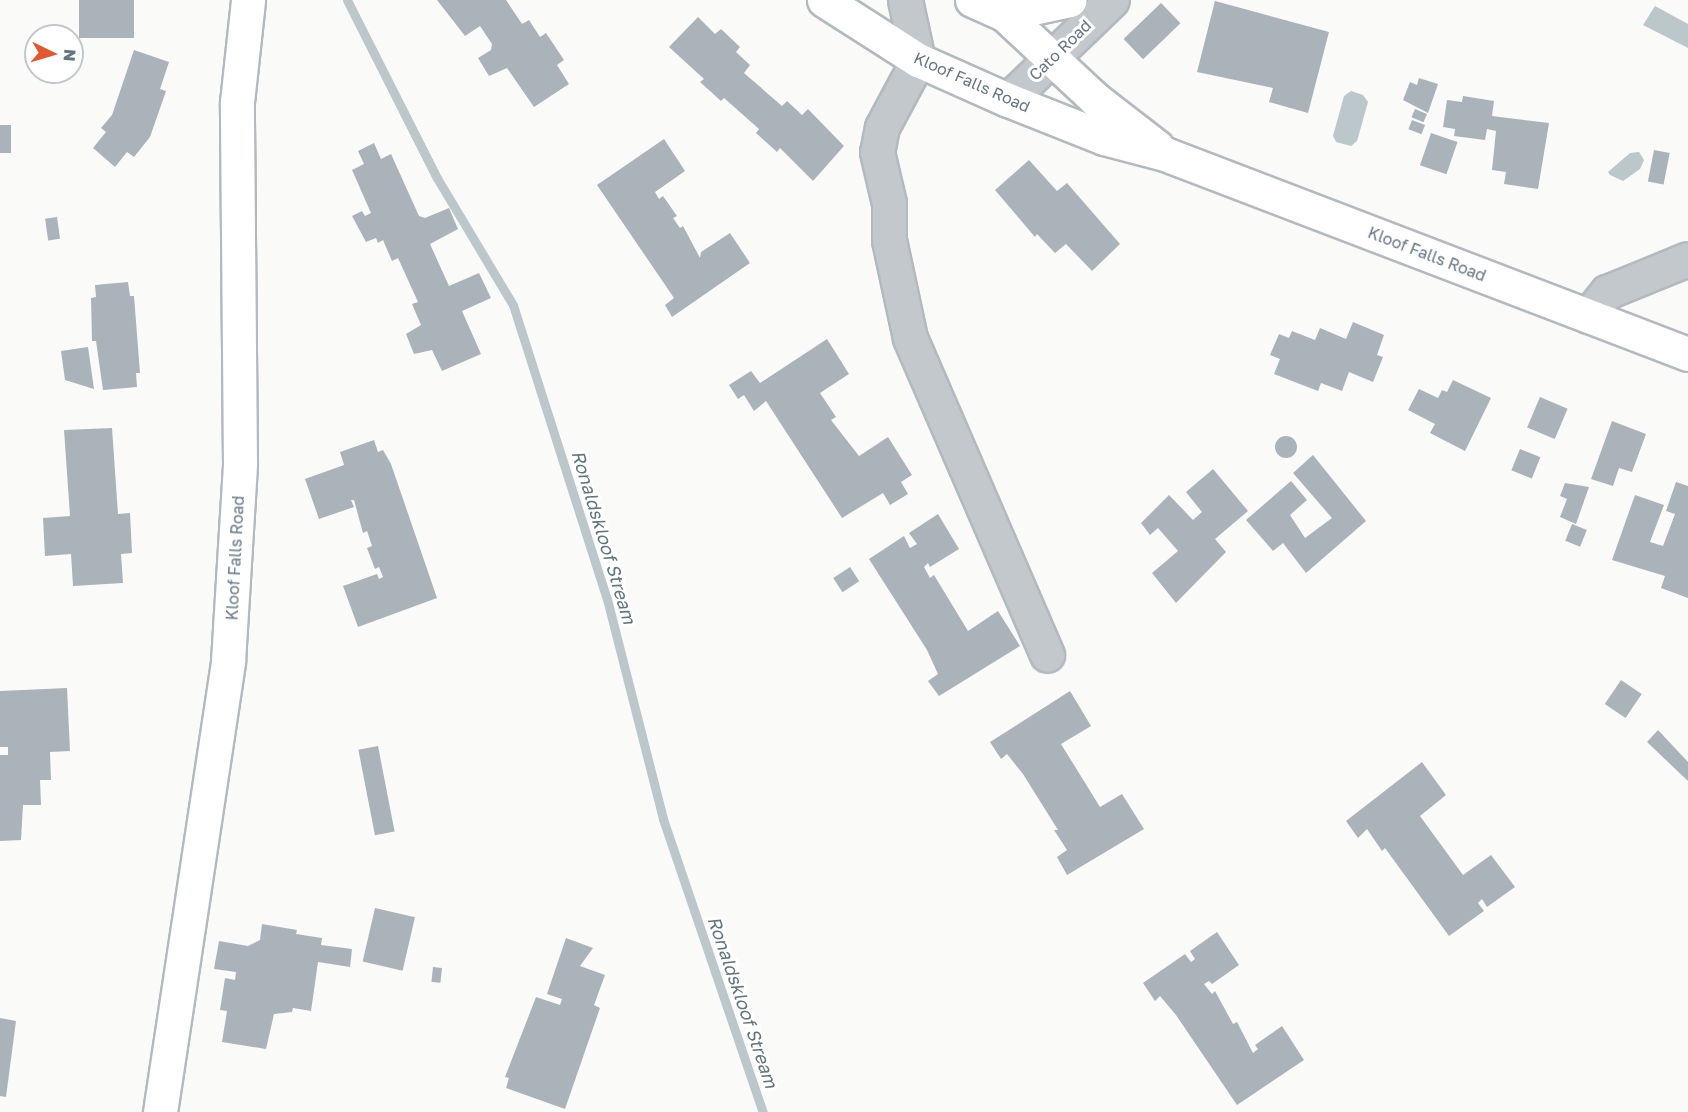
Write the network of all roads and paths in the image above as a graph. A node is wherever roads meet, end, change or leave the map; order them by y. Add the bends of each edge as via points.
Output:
1 (248, 0) edge
2 (824, 0) edge
3 (905, 0) edge
4 (1070, 0) edge
5 (1112, 0) edge
6 (985, 4) edge
7 (1053, 57) junction
8 (918, 60) junction
9 (1008, 100) junction
10 (1165, 154) junction
11 (1688, 259) edge
12 (1588, 316) junction
13 (1688, 354) edge
14 (1047, 655) dead end
15 (160, 1112) edge

1 - 15 main road, Kloof Falls Road via 237,102 240,463 228,661
2 - 8 main road, Kloof Falls Road
3 - 8 street
4 - 6 main road
5 - 7 street, Cato Road
6 - 7 main road, Kloof Falls Road
7 - 9 street, Cato Road
7 - 10 main road, Kloof Falls Road via 1095,99
8 - 9 main road, Kloof Falls Road
8 - 14 street via 882,127 877,152 910,338
9 - 10 main road, Kloof Falls Road via 1104,138
10 - 12 main road, Kloof Falls Road
11 - 12 street via 1607,292
12 - 13 main road, Kloof Falls Road

